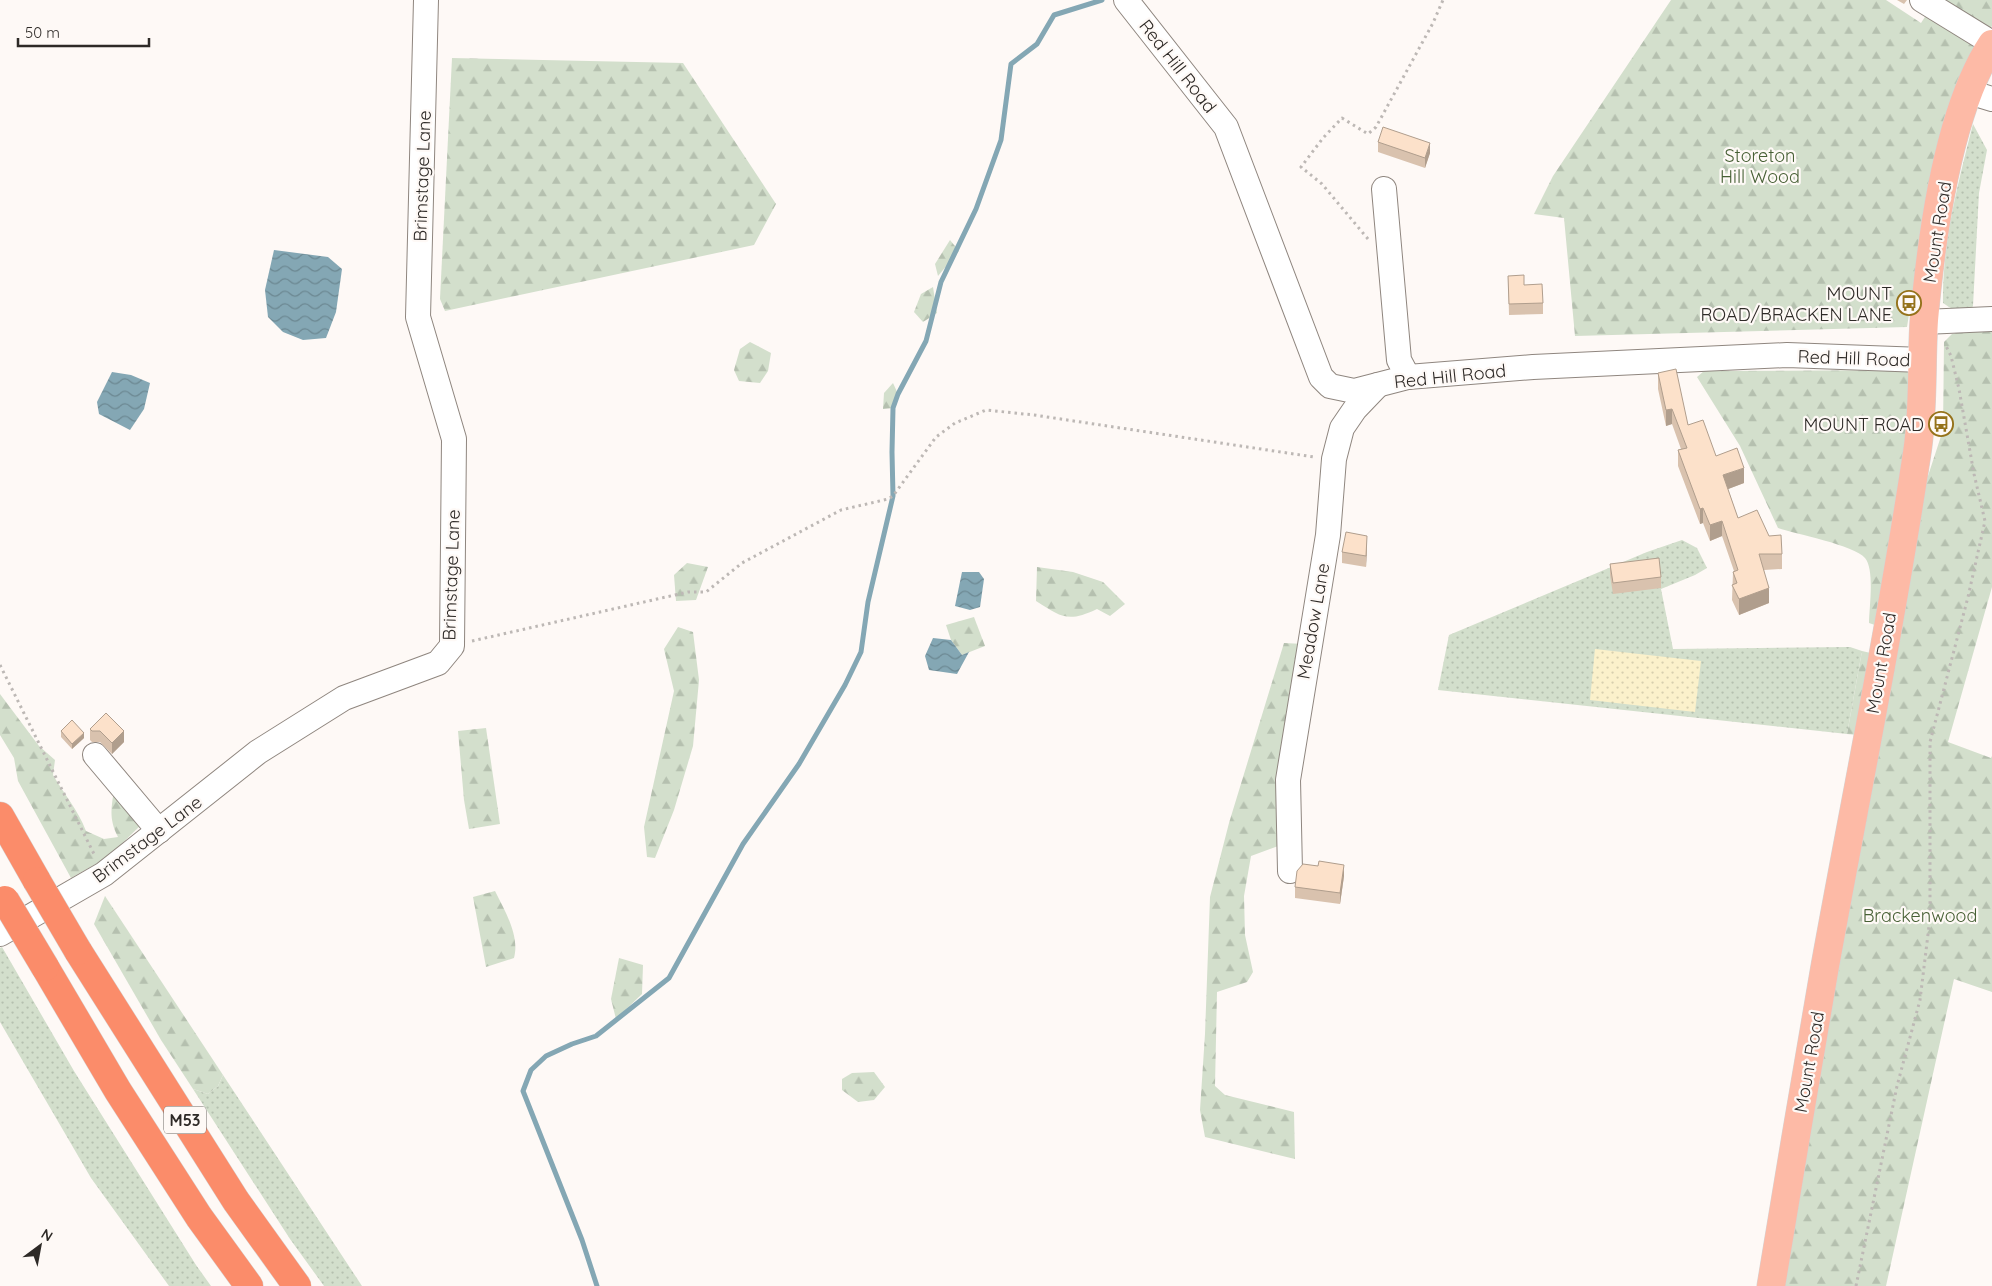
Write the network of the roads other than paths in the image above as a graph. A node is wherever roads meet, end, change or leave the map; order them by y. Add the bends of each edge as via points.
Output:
1 (426, 0) edge
2 (1126, 0) edge
3 (1922, 0) edge
4 (1992, 44) edge
5 (1980, 96) edge
6 (1384, 189) dead end
7 (1992, 319) edge
8 (1924, 322) junction
9 (1923, 360) junction
10 (1408, 377) junction
11 (1378, 385) junction
12 (95, 755) dead end
13 (0, 816) edge
14 (159, 831) junction
15 (1290, 870) dead end
16 (2, 896) edge
17 (0, 934) edge
18 (249, 1286) edge
19 (297, 1286) edge
20 (1771, 1286) edge

1 - 14 street, Brimstage Lane via 418,317 454,439 452,646 438,663 344,698 258,752
2 - 11 street, Red Hill Road via 1226,127 1321,377 1330,386 1354,391
3 - 4 street
4 - 5 main road, Mount Road
5 - 8 main road, Mount Road via 1953,142 1937,219
6 - 10 street via 1398,360
7 - 8 street
8 - 9 main road, Mount Road
9 - 10 street, Red Hill Road via 1787,355 1533,367
9 - 20 main road, Mount Road via 1915,468
10 - 11 street, Red Hill Road
11 - 15 street, Meadow Lane via 1342,428 1334,459 1328,535 1288,780
12 - 14 street
13 - 19 highway, M53, bridge via 78,951 236,1201
14 - 17 street, Brimstage Lane via 104,874
16 - 18 highway, M53, bridge via 193,1209

